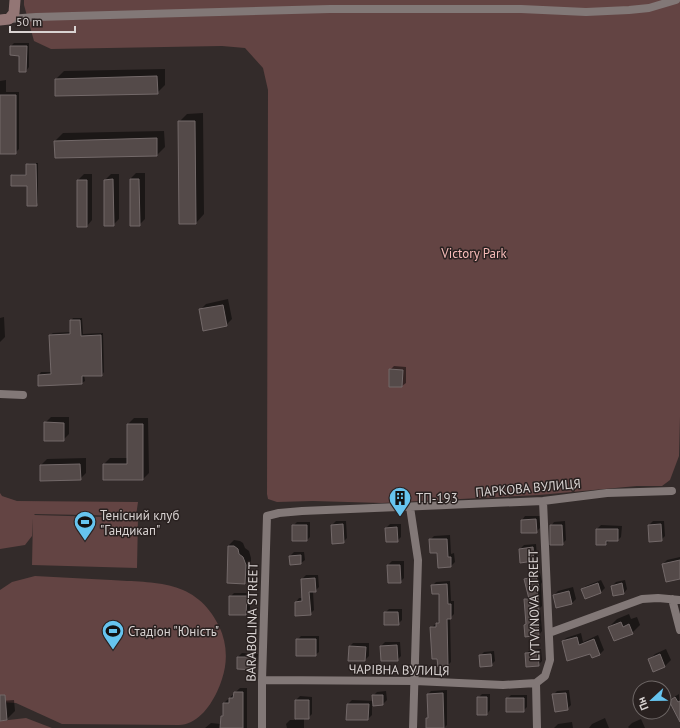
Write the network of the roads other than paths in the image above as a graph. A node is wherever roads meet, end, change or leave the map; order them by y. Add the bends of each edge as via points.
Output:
1 (15, 0) edge
2 (676, 0) edge
3 (5, 20) edge
4 (0, 394) edge
5 (22, 395) dead end
6 (672, 491) dead end
7 (543, 501) junction
8 (410, 507) junction
9 (267, 516) joint
10 (676, 599) edge
11 (680, 630) edge
12 (549, 633) junction
13 (262, 680) junction
14 (414, 681) junction
15 (536, 683) junction
16 (262, 728) edge
17 (413, 728) edge
18 (537, 728) edge

1 - 3 street via 14,13
2 - 3 street via 649,8 586,12 521,9 309,10
4 - 5 street
6 - 7 street, ПАРКОВА ВУЛИЦЯ via 594,494
7 - 8 street, ПАРКОВА ВУЛИЦЯ
7 - 12 street, LYTVYNOVA STREET
8 - 9 street, ПАРКОВА ВУЛИЦЯ via 302,511
8 - 14 street via 418,560
9 - 13 street, BARABOLINA STREET
10 - 11 street
10 - 12 street via 642,599
12 - 15 street, LYTVYNOVA STREET via 550,660 545,676
13 - 14 street, ЧАРІВНА ВУЛИЦЯ
13 - 16 street, BARABOLINA STREET
14 - 15 street, ЧАРІВНА ВУЛИЦЯ via 503,685
14 - 17 street
15 - 18 street

